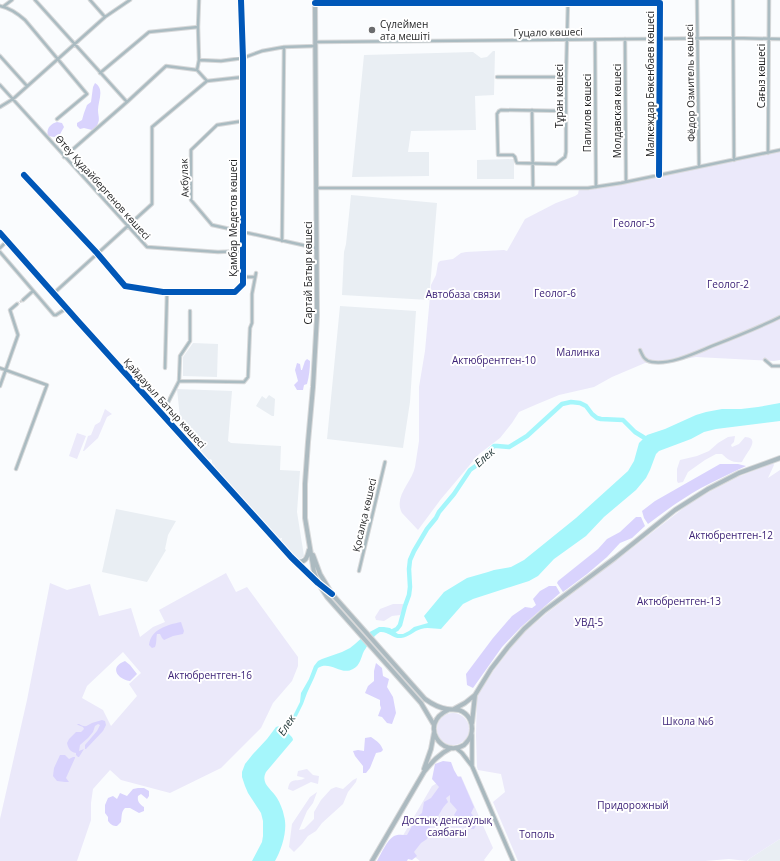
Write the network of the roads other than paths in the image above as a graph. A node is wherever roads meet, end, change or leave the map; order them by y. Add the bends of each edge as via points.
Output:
1 (12, 0) edge
2 (35, 0) edge
3 (90, 0) edge
4 (130, 0) edge
5 (199, 0) edge
6 (241, 0) edge
7 (697, 0) edge
8 (733, 0) edge
9 (769, 0) edge
10 (446, 1) edge
11 (568, 1) edge
12 (617, 1) edge
13 (315, 2) edge
14 (414, 2) edge
15 (2, 6) edge
16 (105, 17) junction
17 (198, 27) junction
18 (697, 38) junction
19 (733, 38) junction
20 (625, 39) junction
21 (660, 39) junction
22 (769, 39) junction
23 (780, 39) edge
24 (567, 40) junction
25 (595, 40) junction
26 (75, 44) junction
27 (316, 44) junction
28 (284, 47) junction
29 (0, 56) edge
30 (243, 58) junction
31 (58, 60) junction
32 (199, 60) junction
33 (197, 70) junction
34 (100, 73) junction
35 (243, 77) junction
36 (497, 77) dead end
37 (566, 78) junction
38 (207, 81) junction
39 (0, 85) edge
40 (27, 86) junction
41 (13, 99) junction
42 (127, 102) junction
43 (0, 107) edge
44 (532, 110) junction
45 (566, 111) junction
46 (57, 119) dead end
47 (243, 121) junction
48 (780, 150) edge
49 (768, 153) junction
50 (64, 156) junction
51 (734, 160) junction
52 (533, 163) junction
53 (699, 166) junction
54 (24, 175) dead end
55 (660, 175) junction
56 (626, 182) junction
57 (596, 187) junction
58 (316, 188) junction
59 (534, 188) junction
60 (127, 227) junction
61 (243, 232) junction
62 (0, 233) edge
63 (7, 241) junction
64 (282, 241) junction
65 (0, 248) edge
66 (316, 248) junction
67 (243, 251) junction
68 (0, 252) edge
69 (97, 253) junction
70 (256, 273) dead end
71 (243, 277) junction
72 (255, 277) junction
73 (33, 291) junction
74 (167, 292) junction
75 (54, 293) junction
76 (23, 300) tunnel mouth
77 (17, 304) tunnel mouth
78 (67, 308) junction
79 (190, 311) dead end
80 (780, 317) edge
81 (640, 350) dead end
82 (765, 360) dead end
83 (780, 366) edge
84 (0, 368) edge
85 (165, 368) dead end
86 (6, 370) junction
87 (180, 381) junction
88 (0, 386) edge
89 (162, 414) junction
90 (780, 458) edge
91 (385, 462) dead end
92 (16, 469) dead end
93 (309, 546) junction
94 (295, 562) junction
95 (359, 571) dead end
96 (318, 583) junction
97 (332, 594) junction
98 (350, 619) junction
99 (402, 677) junction
100 (475, 695) junction
101 (454, 709) junction
102 (448, 710) junction
103 (472, 723) junction
104 (434, 726) junction
105 (434, 733) junction
106 (472, 734) junction
107 (453, 748) junction
108 (472, 766) junction
109 (424, 772) junction
110 (372, 861) edge
111 (513, 861) edge

1 - 15 street
2 - 26 street
3 - 16 street
4 - 16 street
5 - 17 street
6 - 30 street, Қамбар Медетов көшесі
7 - 18 street, Фёдор Озмитель көшесі
8 - 19 street
9 - 22 street, Сағыз көшесі
10 - 11 street, Малкеждар Бөкенбаев көшесі
10 - 14 street, Малкеждар Бөкенбаев көшесі
11 - 12 street, Малкеждар Бөкенбаев көшесі
11 - 24 street, Тұран көшесі
12 - 21 street, Малкеждар Бөкенбаев көшесі via 660,3
13 - 14 street, Малкеждар Бөкенбаев көшесі
13 - 27 highway, Сартай Батыр көшесі
15 - 31 street via 25,20
16 - 26 street
17 - 32 street
17 - 34 street via 149,32
18 - 19 street, Гуцало көшесі
18 - 21 street, Гуцало көшесі
18 - 53 street, Фёдор Озмитель көшесі
19 - 22 street, Гуцало көшесі
19 - 51 street
20 - 21 street, Гуцало көшесі
20 - 25 street, Гуцало көшесі
20 - 56 street, Молдавская көшесі
21 - 55 street, Малкеждар Бөкенбаев көшесі
22 - 23 street, Гуцало көшесі
22 - 49 street, Сағыз көшесі
24 - 25 street, Гуцало көшесі
24 - 27 street, Гуцало көшесі
24 - 37 street, Тұран көшесі
25 - 57 street, Папилов көшесі
26 - 31 street
26 - 34 street
27 - 28 street, Гуцало көшесі
27 - 58 highway, Сартай Батыр көшесі
28 - 30 street, Гуцало көшесі
28 - 64 street
29 - 40 street
30 - 32 street, Гуцало көшесі
30 - 35 street, Қамбар Медетов көшесі
31 - 40 street
31 - 46 street via 86,94
32 - 33 street
33 - 38 street
33 - 42 street via 166,66
34 - 42 street
35 - 38 street
35 - 47 street, Қамбар Медетов көшесі
36 - 37 street
37 - 45 street, Тұран көшесі
38 - 60 street via 152,127 152,204
39 - 41 street, Өтеу Құдайбергенов көшесі
40 - 41 street
41 - 43 street
41 - 50 street, Өтеу Құдайбергенов көшесі
42 - 50 street
44 - 45 street
44 - 52 street
44 - 52 street via 499,111 497,154 513,155 517,163
45 - 52 street, Тұран көшесі via 565,157 556,164
47 - 61 street, Қамбар Медетов көшесі
47 - 61 street, Акбулак via 217,125 191,150 190,200 212,225
48 - 49 street
49 - 51 street
50 - 60 street, Өтеу Құдайбергенов көшесі
51 - 53 street
52 - 59 street
53 - 55 street
54 - 69 street, Қамбар Медетов көшесі
55 - 56 street
56 - 57 street
57 - 59 street
58 - 59 street
58 - 66 highway, Сартай Батыр көшесі
60 - 67 street, Өтеу Құдайбергенов көшесі via 147,247 218,252
60 - 69 street
61 - 64 street, Акбулак
61 - 67 street, Қамбар Медетов көшесі
62 - 63 street, Қайдауыл Батыр көшесі
63 - 65 street
63 - 75 street, Қайдауыл Батыр көшесі
64 - 66 street, Акбулак
66 - 93 highway, Сартай Батыр көшесі via 316,340 305,484 305,518
67 - 71 street, Қамбар Медетов көшесі
68 - 73 street
69 - 74 street, Қамбар Медетов көшесі via 125,286
69 - 75 street
70 - 72 street
71 - 72 street
71 - 74 street, Қамбар Медетов көшесі via 243,284 235,292
72 - 87 street via 248,378 244,382
73 - 76 street
73 - 78 street via 54,315
74 - 85 street
75 - 78 street, Қайдауыл Батыр көшесі
77 - 86 street via 10,310 18,335
78 - 89 street, Қайдауыл Батыр көшесі
79 - 87 street via 190,341 180,356
80 - 81 street via 670,361 648,361 643,358
82 - 83 street via 772,366
84 - 86 street
86 - 88 street
86 - 92 street via 46,385
87 - 89 street
89 - 94 street, Қайдауыл Батыр көшесі
90 - 100 highway via 739,473 689,500 544,611 508,647
91 - 95 street, Қосалқа көшесі
93 - 94 highway via 306,559
93 - 96 highway
93 - 97 highway via 320,574
94 - 96 street, Қайдауыл Батыр көшесі
96 - 97 street, Қайдауыл Батыр көшесі
96 - 98 highway via 327,597
97 - 98 highway
98 - 99 highway
99 - 102 highway via 425,699
99 - 104 highway
100 - 101 highway
100 - 103 highway
101 - 102 highway
101 - 103 highway via 460,710
102 - 104 highway via 436,718
103 - 106 highway
104 - 105 highway
105 - 107 highway via 440,743
105 - 109 highway
106 - 107 highway via 466,744
106 - 108 main road
107 - 108 main road via 462,753
107 - 109 highway via 440,754
108 - 111 main road
109 - 110 highway

